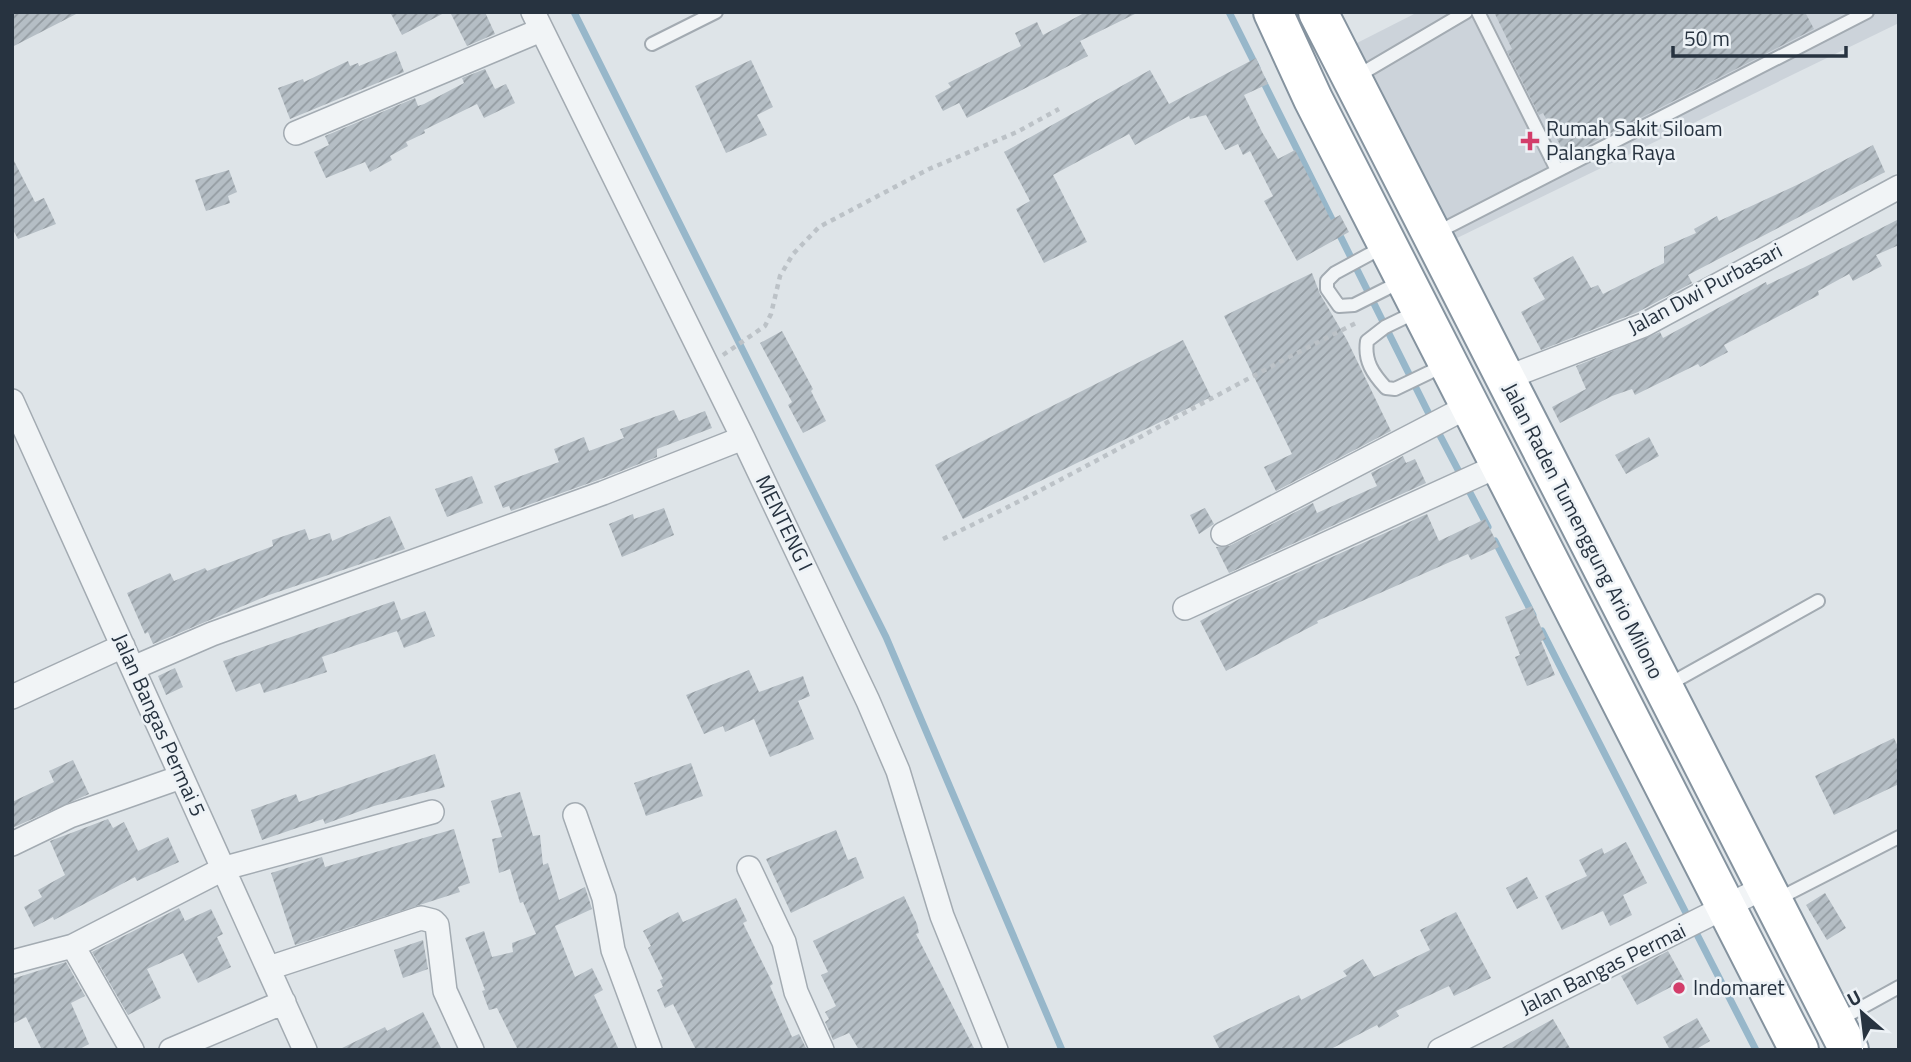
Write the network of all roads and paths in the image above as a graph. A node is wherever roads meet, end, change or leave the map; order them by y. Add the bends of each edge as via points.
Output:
1 (716, 12) edge
2 (1273, 12) edge
3 (1318, 12) edge
4 (1466, 12) edge
5 (1478, 12) edge
6 (1867, 12) edge
7 (537, 21) edge
8 (652, 44) dead end
9 (1351, 80) junction
10 (1313, 99) junction
11 (1059, 109) dead end
12 (296, 133) dead end
13 (1557, 170) junction
14 (1899, 187) edge
15 (1432, 235) junction
16 (1388, 244) junction
17 (1413, 295) junction
18 (1364, 320) dead end
19 (728, 352) dead end
20 (1448, 364) junction
21 (1506, 378) junction
22 (12, 401) edge
23 (1469, 406) junction
24 (743, 438) junction
25 (1500, 465) junction
26 (1223, 534) dead end
27 (943, 539) dead end
28 (1818, 601) dead end
29 (1185, 608) dead end
30 (123, 646) junction
31 (133, 668) junction
32 (1663, 687) junction
33 (12, 697) edge
34 (181, 776) junction
35 (432, 812) dead end
36 (575, 816) dead end
37 (1899, 837) edge
38 (12, 844) edge
39 (225, 868) junction
40 (749, 868) dead end
41 (1769, 895) junction
42 (1704, 919) junction
43 (73, 946) junction
44 (12, 962) edge
45 (269, 968) junction
46 (1899, 987) edge
47 (284, 1002) junction
48 (1842, 1036) edge
49 (132, 1050) edge
50 (171, 1050) edge
51 (305, 1050) edge
52 (472, 1050) edge
53 (650, 1050) edge
54 (822, 1050) edge
55 (996, 1050) edge
56 (1440, 1050) edge
57 (1799, 1050) edge

1 - 8 lane
2 - 10 highway, Jalan Raden Tumenggung Ario Milono
3 - 9 highway, Jalan Raden Tumenggung Ario Milono
4 - 9 lane
5 - 13 lane
6 - 13 lane
7 - 12 street
7 - 24 street, MENTENG I
9 - 10 highway
9 - 15 highway, Jalan Raden Tumenggung Ario Milono
10 - 16 highway, Jalan Raden Tumenggung Ario Milono
11 - 19 path via 929,169 820,227 793,254 780,276 771,314 752,337
13 - 15 lane
14 - 21 street, Jalan Dwi Purbasari via 1644,325
15 - 21 highway, Jalan Raden Tumenggung Ario Milono
16 - 17 highway, Jalan Raden Tumenggung Ario Milono
16 - 17 lane via 1335,273 1327,281 1332,299 1339,306
17 - 20 highway, Jalan Raden Tumenggung Ario Milono
17 - 20 lane via 1367,341 1364,354 1374,376 1386,388 1395,389
18 - 27 path
20 - 23 highway, Jalan Raden Tumenggung Ario Milono
21 - 32 highway, Jalan Raden Tumenggung Ario Milono
22 - 30 street, Jalan Bangas Permai 5
23 - 25 highway, Jalan Raden Tumenggung Ario Milono
23 - 26 street
24 - 31 street via 603,494 212,634
24 - 55 street, MENTENG I via 892,756 942,916
25 - 29 street
25 - 42 highway, Jalan Raden Tumenggung Ario Milono
28 - 32 lane
30 - 31 street, Jalan Bangas Permai 5
30 - 33 street
31 - 34 street, Jalan Bangas Permai 5
32 - 41 highway, Jalan Raden Tumenggung Ario Milono
34 - 38 street via 71,816
34 - 39 street, Jalan Bangas Permai 5
35 - 39 street
36 - 53 street via 604,898 613,950
37 - 41 lane
39 - 43 street
39 - 45 street, Jalan Bangas Permai 5
40 - 54 street via 784,942 796,992
41 - 42 street, Jalan Bangas Permai
41 - 48 highway, Jalan Raden Tumenggung Ario Milono
42 - 56 street, Jalan Bangas Permai
42 - 57 highway, Jalan Raden Tumenggung Ario Milono
43 - 44 street
43 - 49 street
45 - 47 street, Jalan Bangas Permai 5
45 - 52 street via 428,918 437,925 445,991
46 - 48 lane
47 - 50 street
47 - 51 street, Jalan Bangas Permai 5

